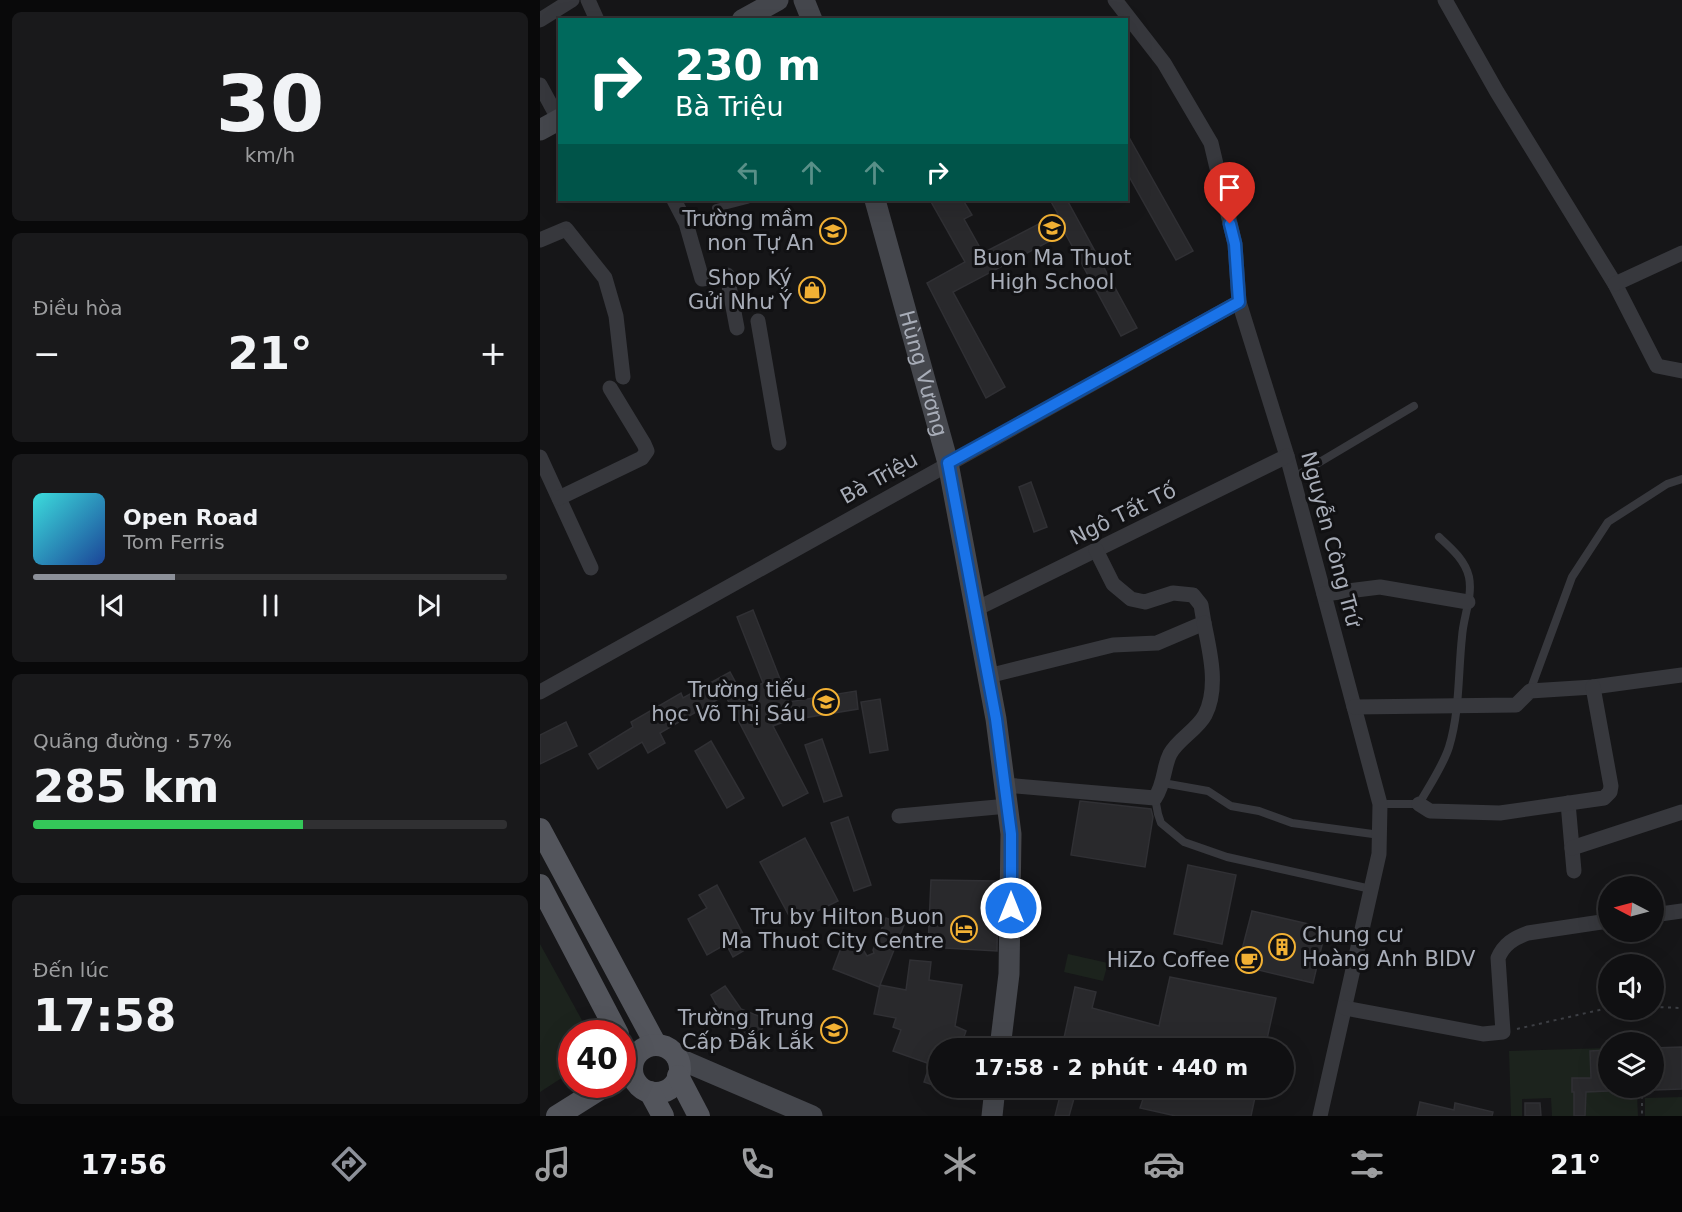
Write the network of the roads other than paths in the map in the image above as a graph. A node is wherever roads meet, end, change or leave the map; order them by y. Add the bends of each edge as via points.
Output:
1 (572, 0) edge
2 (588, 0) edge
3 (778, 0) edge
4 (804, 0) edge
5 (1115, 0) edge
6 (1445, 0) edge
7 (596, 18) edge
8 (746, 18) edge
9 (811, 18) edge
10 (540, 20) edge
11 (540, 85) edge
12 (558, 117) edge
13 (558, 120) edge
14 (540, 130) edge
15 (675, 201) edge
16 (743, 201) edge
17 (875, 201) edge
18 (716, 208) dead end
19 (540, 240) edge
20 (1682, 253) edge
21 (1615, 284) junction
22 (1239, 302) junction
23 (758, 321) dead end
24 (737, 328) dead end
25 (1682, 371) edge
26 (623, 377) dead end
27 (610, 388) dead end
28 (1414, 406) dead end
29 (779, 443) dead end
30 (1287, 456) junction
31 (540, 457) edge
32 (948, 463) junction
33 (1293, 478) junction
34 (1682, 479) edge
35 (559, 498) junction
36 (1439, 537) dead end
37 (1096, 550) junction
38 (591, 568) dead end
39 (1324, 594) junction
40 (1468, 602) junction
41 (976, 609) junction
42 (1204, 623) junction
43 (1682, 675) edge
44 (988, 676) junction
45 (1593, 687) junction
46 (1530, 691) junction
47 (540, 692) edge
48 (1458, 706) junction
49 (1354, 707) junction
50 (1163, 783) junction
51 (1006, 796) junction
52 (1155, 798) junction
53 (1568, 803) junction
54 (1380, 804) junction
55 (1419, 804) junction
56 (1682, 812) edge
57 (899, 816) dead end
58 (540, 829) edge
59 (1380, 835) junction
60 (1572, 848) junction
61 (1574, 870) dead end
62 (540, 885) edge
63 (1371, 888) junction
64 (1682, 911) edge
65 (1664, 913) edge
66 (1598, 922) edge
67 (1345, 1008) junction
68 (611, 1020) edge
69 (1001, 1038) edge
70 (656, 1045) junction
71 (636, 1058) edge
72 (678, 1067) junction
73 (636, 1081) edge
74 (650, 1092) junction
75 (586, 1098) edge
76 (994, 1098) edge
77 (557, 1116) edge
78 (663, 1116) edge
79 (699, 1116) edge
80 (812, 1116) edge
81 (992, 1116) edge
82 (1320, 1116) edge

1 - 10 street
2 - 7 street
3 - 8 street
4 - 9 street
5 - 22 street, Nguyễn Công Trứ via 1164,63 1211,143 1235,244
6 - 21 street
11 - 12 street
13 - 14 street
15 - 24 street via 686,223 702,279 727,275
16 - 18 lane
17 - 32 street, Hùng Vương
19 - 26 street via 566,229 605,278 616,316
20 - 21 street
21 - 25 street via 1657,366
22 - 30 street, Nguyễn Công Trứ
22 - 32 street, Bà Triệu
23 - 29 street
27 - 35 street via 646,451 642,458
28 - 33 lane
30 - 33 street, Nguyễn Công Trứ
30 - 37 street, Ngô Tất Tố
31 - 35 street
32 - 41 street, Hùng Vương
32 - 47 street, Bà Triệu
33 - 39 street, Nguyễn Công Trứ
34 - 46 lane via 1667,484 1608,522 1572,576
35 - 38 street
36 - 40 lane via 1466,567
37 - 41 street, Ngô Tất Tố
37 - 42 street via 1113,584 1131,599 1145,602 1173,593 1193,595 1201,605
39 - 40 street via 1380,587
39 - 49 street, Nguyễn Công Trứ
40 - 48 lane
41 - 44 street, Hùng Vương
42 - 44 street via 1157,643 1113,645
42 - 50 street via 1212,659 1210,695 1204,716 1170,754
43 - 45 street
44 - 51 street, Hùng Vương
45 - 46 street
45 - 53 street via 1610,792 1604,798
46 - 48 street via 1516,705
48 - 49 street
48 - 55 lane via 1449,748
49 - 54 street, Nguyễn Công Trứ
50 - 52 street
50 - 59 lane via 1208,790 1231,806 1292,823
51 - 52 street
51 - 57 street
51 - 69 street, Hùng Vương via 1011,834 1011,908
52 - 63 lane via 1161,823 1184,843 1227,857
53 - 55 street via 1500,813 1431,811
53 - 60 street
54 - 55 lane
54 - 59 street, Nguyễn Công Trứ
56 - 60 street
58 - 70 main road
59 - 63 street, Nguyễn Công Trứ
60 - 61 street
62 - 68 main road
63 - 67 street, Nguyễn Công Trứ
64 - 65 street
66 - 67 street via 1528,933 1503,947 1498,958 1503,1032 1483,1034
67 - 82 street, Nguyễn Công Trứ
70 - 71 main road via 641,1050
70 - 72 main road via 669,1049
72 - 74 main road via 671,1087
72 - 79 main road
72 - 80 street
73 - 74 main road
74 - 78 main road
75 - 77 main road
76 - 81 street

